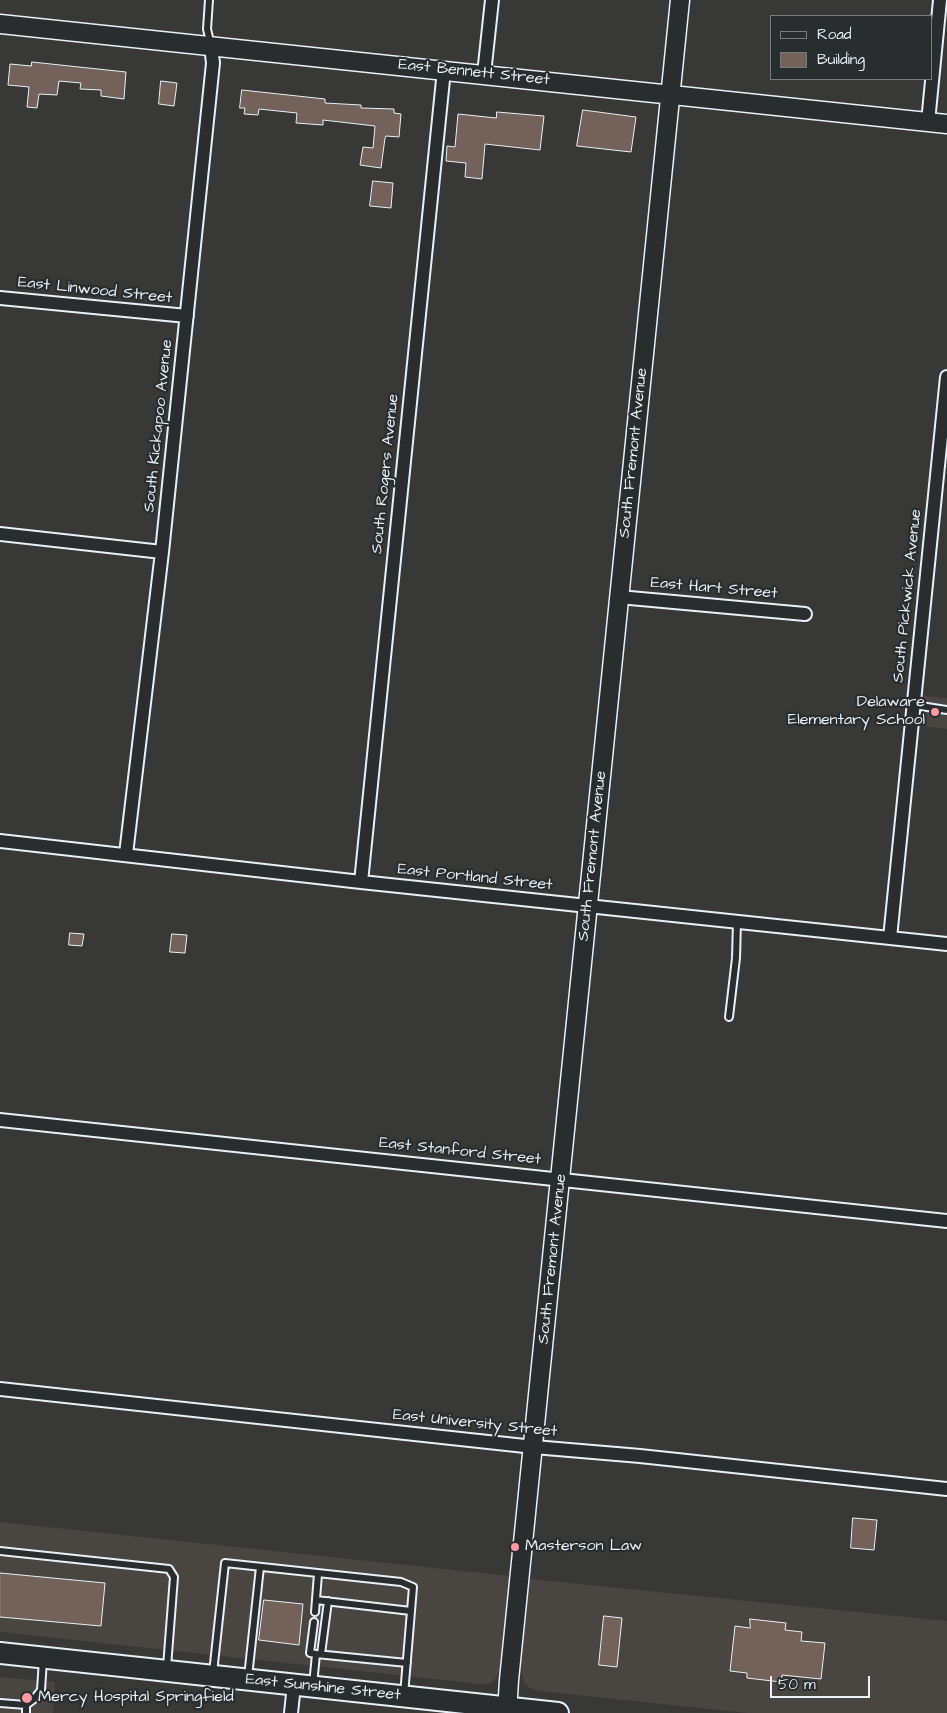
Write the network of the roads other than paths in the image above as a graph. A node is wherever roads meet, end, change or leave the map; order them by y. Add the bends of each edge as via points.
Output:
1 (209, 0) edge
2 (492, 0) edge
3 (680, 0) edge
4 (940, 0) edge
5 (0, 24) edge
6 (211, 46) junction
7 (444, 70) junction
8 (484, 74) junction
9 (671, 94) junction
10 (928, 122) junction
11 (947, 124) edge
12 (0, 298) edge
13 (187, 316) junction
14 (947, 378) edge
15 (0, 534) edge
16 (162, 552) junction
17 (619, 597) junction
18 (806, 614) dead end
19 (914, 705) junction
20 (947, 710) edge
21 (0, 841) edge
22 (126, 854) junction
23 (361, 882) junction
24 (588, 906) junction
25 (737, 922) junction
26 (890, 938) junction
27 (947, 944) edge
28 (729, 1018) dead end
29 (0, 1120) edge
30 (561, 1180) junction
31 (947, 1221) edge
32 (0, 1389) edge
33 (534, 1447) junction
34 (947, 1489) edge
35 (0, 1551) edge
36 (260, 1567) junction
37 (318, 1574) junction
38 (316, 1600) junction
39 (328, 1601) junction
40 (411, 1611) junction
41 (315, 1612) dead end
42 (314, 1622) dead end
43 (0, 1653) edge
44 (319, 1654) junction
45 (44, 1658) junction
46 (407, 1664) junction
47 (166, 1671) junction
48 (212, 1676) junction
49 (248, 1680) junction
50 (303, 1686) junction
51 (404, 1697) junction
52 (0, 1703) edge
53 (26, 1705) junction
54 (508, 1710) edge
55 (26, 1713) edge
56 (291, 1713) edge
57 (558, 1713) edge

1 - 6 lane, South Kickapoo Avenue via 207,29
2 - 8 street
3 - 9 street, South Fremont Avenue
4 - 10 street
5 - 6 street, East Bennett Street
6 - 7 street, East Bennett Street
6 - 13 street, South Kickapoo Avenue via 213,62
7 - 8 street, East Bennett Street
7 - 23 street, South Rogers Avenue
8 - 9 street, East Bennett Street
9 - 10 street, East Bennett Street
9 - 17 street, South Fremont Avenue
10 - 11 street, East Bennett Street
12 - 13 street, East Linwood Street
13 - 16 street, South Kickapoo Avenue
14 - 19 street, South Pickwick Avenue
15 - 16 street
16 - 22 street, South Kickapoo Avenue
17 - 18 street, East Hart Street
17 - 24 street, South Fremont Avenue
19 - 20 lane
19 - 26 street, South Pickwick Avenue
21 - 22 street, East Portland Street
22 - 23 street, East Portland Street
23 - 24 street, East Portland Street
24 - 25 street, East Portland Street
24 - 30 street, South Fremont Avenue
25 - 26 street, East Portland Street
25 - 28 lane
26 - 27 street, East Portland Street
29 - 30 street, East Stanford Street
30 - 31 street, East Stanford Street
30 - 33 street, South Fremont Avenue
32 - 33 street, East University Street
33 - 34 street, East University Street
33 - 54 street, South Fremont Avenue
35 - 47 lane via 169,1569 174,1577
36 - 37 lane
36 - 48 lane via 225,1563
36 - 49 lane
37 - 38 lane
37 - 40 lane via 401,1582 412,1588
38 - 39 lane
38 - 41 lane
39 - 40 lane
39 - 44 lane
40 - 46 lane
42 - 44 lane via 310,1653
43 - 45 main road, East Sunshine Street
44 - 46 lane
44 - 50 lane
45 - 47 main road, East Sunshine Street
45 - 53 lane via 41,1690
46 - 51 lane
47 - 48 main road, East Sunshine Street
48 - 49 main road, East Sunshine Street
49 - 50 main road, East Sunshine Street
50 - 51 main road, East Sunshine Street
50 - 56 street
51 - 54 main road, East Sunshine Street
52 - 53 lane
53 - 55 lane
54 - 57 main road, East Sunshine Street

